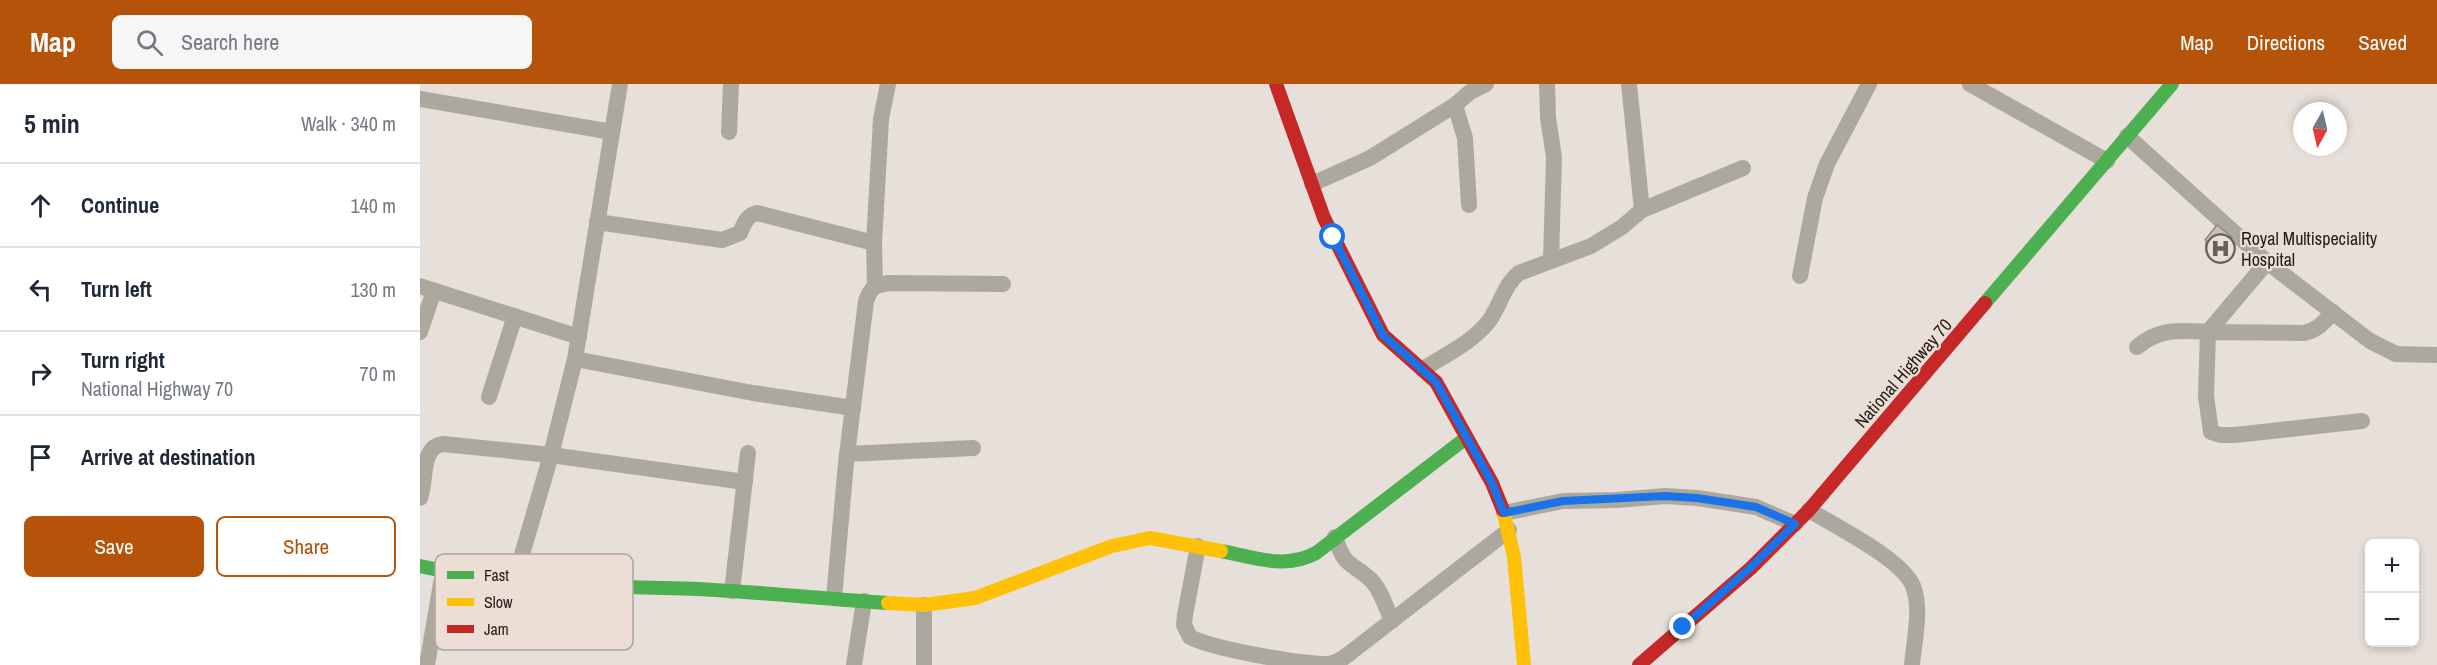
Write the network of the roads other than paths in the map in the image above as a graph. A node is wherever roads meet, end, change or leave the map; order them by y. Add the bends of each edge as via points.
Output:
1 (620, 84) edge
2 (731, 84) edge
3 (888, 84) edge
4 (1276, 84) edge
5 (1486, 84) edge
6 (1547, 84) edge
7 (1629, 84) edge
8 (1869, 84) edge
9 (1970, 84) edge
10 (2172, 84) edge
11 (420, 99) edge
12 (1455, 105) junction
13 (612, 132) junction
14 (729, 132) dead end
15 (2127, 136) junction
16 (2107, 161) junction
17 (1743, 168) dead end
18 (1312, 184) junction
19 (1469, 206) dead end
20 (1642, 210) junction
21 (597, 222) junction
22 (874, 243) junction
23 (1551, 260) junction
24 (2267, 262) junction
25 (1800, 276) dead end
26 (1003, 284) dead end
27 (875, 286) junction
28 (427, 288) edge
29 (2332, 312) junction
30 (515, 316) junction
31 (2208, 332) junction
32 (420, 333) edge
33 (579, 337) junction
34 (2136, 347) dead end
35 (2437, 356) edge
36 (575, 359) junction
37 (1424, 369) junction
38 (489, 397) dead end
39 (853, 408) junction
40 (2362, 421) dead end
41 (1466, 438) junction
42 (973, 448) dead end
43 (748, 453) dead end
44 (848, 454) junction
45 (551, 455) junction
46 (745, 482) junction
47 (420, 498) edge
48 (1809, 510) junction
49 (1504, 513) junction
50 (1795, 524) junction
51 (1509, 530) junction
52 (1335, 537) junction
53 (1198, 546) junction
54 (522, 554) edge
55 (420, 566) edge
56 (435, 570) edge
57 (633, 589) edge
58 (732, 591) junction
59 (834, 598) junction
60 (864, 601) junction
61 (924, 605) junction
62 (435, 618) edge
63 (1392, 621) junction
64 (427, 665) edge
65 (854, 665) edge
66 (924, 665) edge
67 (1524, 665) edge
68 (1639, 665) edge
69 (1912, 665) edge

1 - 13 street
2 - 14 street
3 - 22 street via 882,106
4 - 18 main road
5 - 12 street
6 - 23 street via 1554,157
7 - 20 street
8 - 25 street via 1827,165 1815,198
9 - 16 street
10 - 15 main road, National Highway 70
11 - 13 street
12 - 18 street via 1370,158
12 - 19 street via 1465,138
13 - 21 street
15 - 16 main road, National Highway 70
15 - 24 street
16 - 48 main road, National Highway 70
17 - 20 street
18 - 37 main road via 1324,218 1383,335
20 - 23 street via 1591,246
21 - 22 street via 722,240 741,233 748,218 756,213
21 - 33 street
22 - 27 street
23 - 37 street via 1512,279 1489,321
24 - 29 street
24 - 31 street
26 - 27 street
27 - 39 street via 866,301
28 - 30 street
28 - 32 street
29 - 31 street via 2321,326 2304,333
29 - 35 street via 2370,341 2396,354
30 - 33 street
30 - 38 street
31 - 34 street via 2175,330 2147,338
31 - 40 street via 2206,396 2208,423 2214,434
33 - 36 street
36 - 39 street
36 - 45 street
37 - 41 main road via 1436,382
39 - 44 street
41 - 49 main road
41 - 52 main road
42 - 44 street
43 - 46 street
44 - 59 street
45 - 46 street
45 - 47 street via 435,445 425,458
45 - 54 street
46 - 58 street
48 - 50 main road, National Highway 70
48 - 69 street via 1882,554 1908,577 1916,600
49 - 50 street via 1563,501 1665,496 1756,507
49 - 51 main road
50 - 68 main road, National Highway 70
51 - 63 street
51 - 67 main road
52 - 53 main road via 1305,559 1287,564
52 - 63 street via 1345,560 1376,587
53 - 61 main road via 1161,538 1134,540 975,598
53 - 63 street via 1184,625 1186,633 1196,640 1255,654 1331,664
55 - 56 main road
57 - 58 main road
58 - 59 main road
59 - 60 main road
60 - 61 main road
60 - 65 street
61 - 66 street
62 - 64 street

